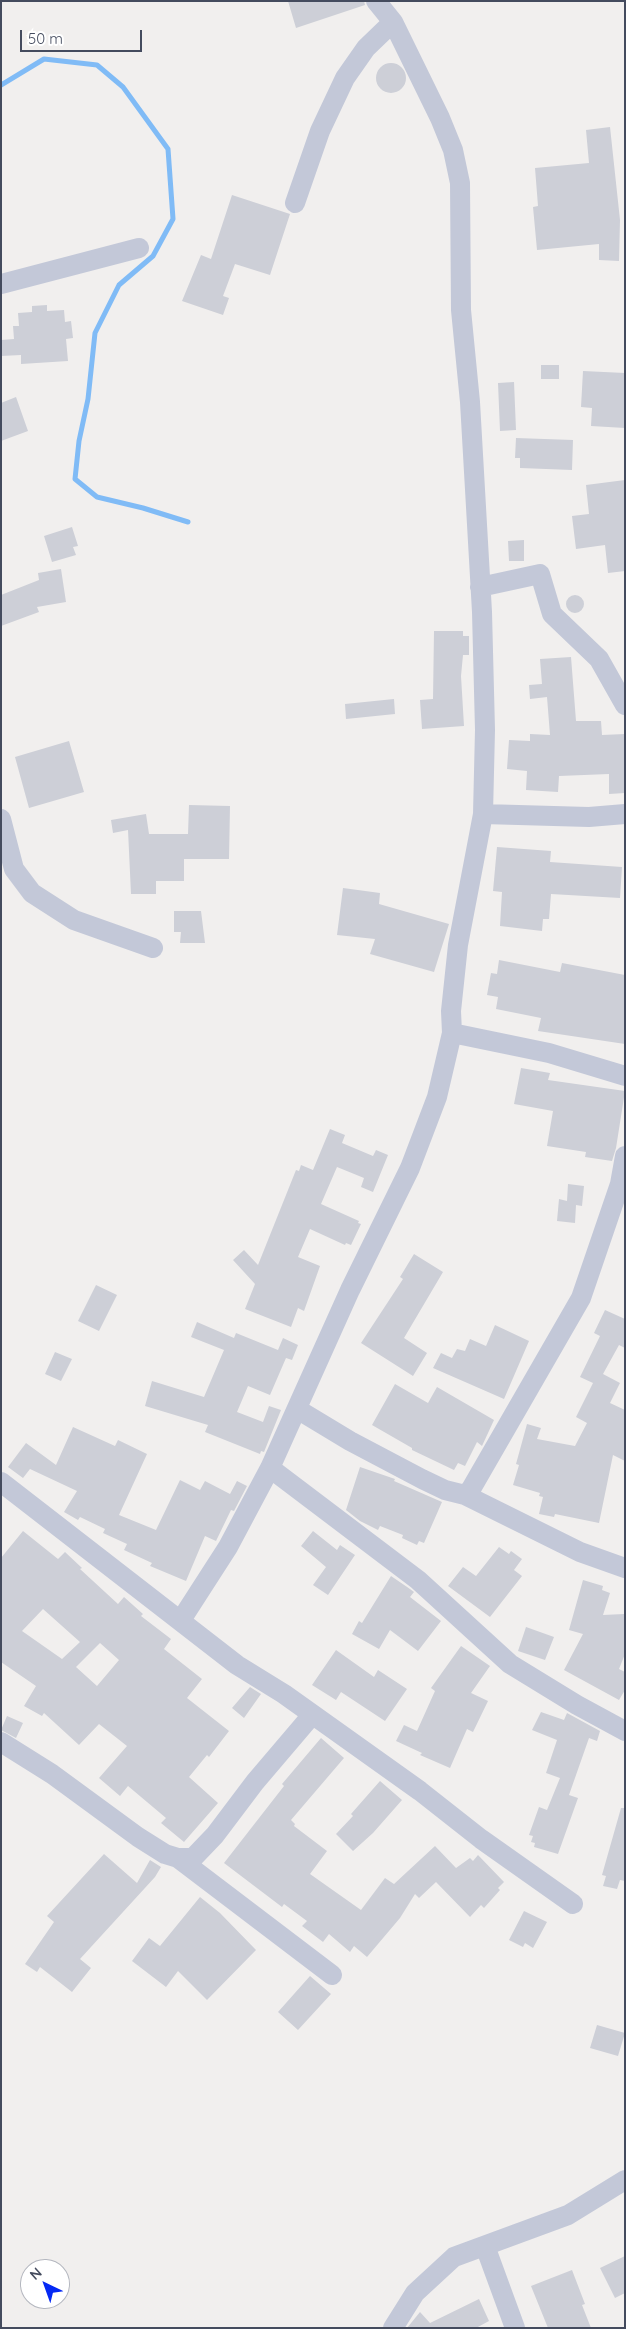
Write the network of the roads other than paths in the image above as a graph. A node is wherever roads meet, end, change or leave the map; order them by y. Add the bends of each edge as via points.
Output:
1 (376, 1) edge
2 (393, 22) junction
3 (295, 204) dead end
4 (139, 248) dead end
5 (1, 284) edge
6 (480, 587) junction
7 (625, 705) edge
8 (483, 814) junction
9 (625, 814) edge
10 (1, 819) edge
11 (153, 948) dead end
12 (452, 1033) junction
13 (625, 1076) edge
14 (625, 1156) edge
15 (296, 1408) junction
16 (270, 1468) junction
17 (1, 1482) edge
18 (465, 1495) junction
19 (625, 1568) edge
20 (181, 1620) junction
21 (312, 1715) junction
22 (625, 1731) edge
23 (1, 1742) edge
24 (178, 1858) junction
25 (573, 1904) dead end
26 (332, 1975) dead end
27 (625, 2180) edge
28 (485, 2246) junction
29 (393, 2328) edge
30 (515, 2328) edge

1 - 2 street
2 - 3 street via 366,48 345,78 320,131
2 - 6 street via 440,118 460,183 461,310 470,402
4 - 5 street
6 - 7 street via 540,574 552,614 599,660
6 - 8 street via 485,730
8 - 9 street via 588,818
8 - 12 street via 458,945
10 - 11 street via 14,868 32,893 74,920
12 - 13 street via 549,1053
12 - 15 street via 438,1097 410,1168
14 - 18 street via 620,1184 581,1298
15 - 16 street
15 - 18 street via 422,1480
16 - 20 street via 228,1547
16 - 22 street via 418,1580 510,1664
17 - 20 street
18 - 19 street via 580,1552
20 - 21 street via 237,1665
21 - 24 street via 215,1835 193,1858
21 - 25 street
23 - 24 street via 52,1774 138,1837 165,1854
24 - 26 street
27 - 28 street via 568,2215
28 - 29 street via 454,2257 415,2293
28 - 30 street

